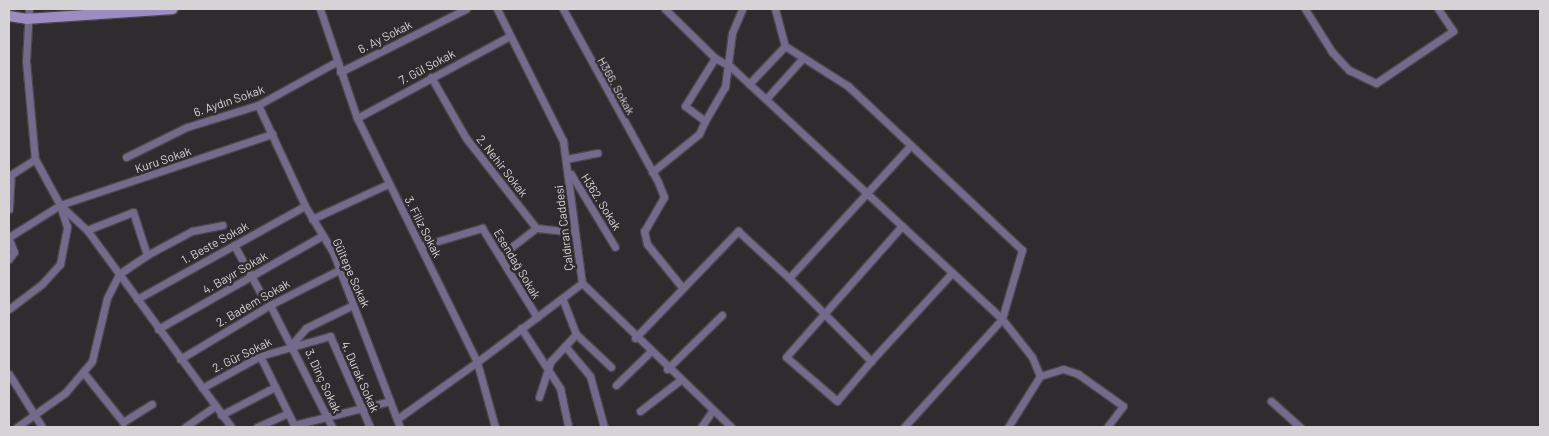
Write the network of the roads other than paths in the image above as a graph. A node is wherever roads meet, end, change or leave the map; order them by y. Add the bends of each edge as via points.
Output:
1 (173, 9) edge
2 (320, 9) edge
3 (466, 9) edge
4 (497, 9) edge
5 (563, 9) edge
6 (665, 9) edge
7 (742, 9) edge
8 (775, 9) edge
9 (1305, 9) edge
10 (1438, 9) edge
11 (28, 14) edge
12 (9, 16) edge
13 (508, 37) junction
14 (785, 46) junction
15 (715, 58) junction
16 (802, 59) junction
17 (336, 62) junction
18 (731, 67) junction
19 (340, 72) junction
20 (431, 77) junction
21 (749, 84) junction
22 (766, 100) junction
23 (258, 105) junction
24 (357, 118) junction
25 (705, 121) junction
26 (272, 134) junction
27 (911, 145) junction
28 (597, 152) dead end
29 (126, 157) dead end
30 (35, 159) junction
31 (566, 159) junction
32 (568, 169) junction
33 (652, 172) junction
34 (10, 176) edge
35 (388, 184) junction
36 (867, 194) junction
37 (60, 205) junction
38 (305, 206) junction
39 (9, 210) edge
40 (312, 220) junction
41 (222, 225) dead end
42 (902, 226) junction
43 (536, 228) junction
44 (87, 230) junction
45 (573, 232) junction
46 (322, 236) junction
47 (9, 238) edge
48 (234, 245) junction
49 (421, 246) junction
50 (615, 247) dead end
51 (147, 255) junction
52 (500, 256) junction
53 (9, 259) edge
54 (340, 270) junction
55 (952, 273) junction
56 (119, 274) junction
57 (251, 276) junction
58 (789, 278) junction
59 (582, 283) junction
60 (681, 286) junction
61 (260, 292) dead end
62 (136, 299) junction
63 (563, 300) junction
64 (354, 304) junction
65 (270, 305) junction
66 (9, 309) edge
67 (824, 313) junction
68 (722, 315) dead end
69 (536, 317) junction
70 (1002, 319) junction
71 (521, 328) junction
72 (158, 329) junction
73 (576, 334) junction
74 (330, 336) joint
75 (635, 338) junction
76 (293, 343) junction
77 (565, 346) junction
78 (650, 352) junction
79 (260, 356) junction
80 (180, 359) junction
81 (871, 361) junction
82 (477, 362) junction
83 (611, 367) dead end
84 (548, 368) junction
85 (667, 369) junction
86 (83, 372) junction
87 (9, 374) edge
88 (1040, 376) junction
89 (678, 381) junction
90 (616, 385) dead end
91 (275, 387) junction
92 (202, 388) junction
93 (539, 397) dead end
94 (390, 401) junction
95 (1271, 401) dead end
96 (152, 404) dead end
97 (215, 406) junction
98 (361, 409) junction
99 (712, 411) junction
100 (640, 412) dead end
101 (288, 413) junction
102 (221, 415) junction
103 (36, 417) junction
104 (327, 418) junction
105 (397, 419) junction
106 (295, 426) edge
107 (17, 427) edge
108 (42, 427) edge
109 (185, 427) edge
110 (231, 427) edge
111 (257, 427) edge
112 (332, 427) edge
113 (370, 427) edge
114 (400, 427) edge
115 (495, 427) edge
116 (568, 427) edge
117 (604, 427) edge
118 (701, 427) edge
119 (731, 427) edge
120 (904, 427) edge
121 (1008, 427) edge
122 (1106, 427) edge
123 (1300, 427) edge

1 - 11 street
2 - 17 street, 3. Filiz Sokak
3 - 19 street, 6. Ay Sokak
4 - 13 street, Çaldıran Caddesi
5 - 33 street, H366. Sokak
6 - 15 street
7 - 18 street via 732,33
8 - 14 street
9 - 10 street via 1332,52 1349,70 1376,83 1452,31
11 - 12 street
11 - 30 street
13 - 20 street, 7. Gül Sokak
13 - 31 street, Çaldıran Caddesi via 546,101
14 - 16 street
14 - 21 street
15 - 18 street
15 - 25 street via 685,106
16 - 22 street
16 - 27 street via 848,86
17 - 19 street, 3. Filiz Sokak
17 - 23 street, 6. Aydın Sokak
18 - 21 street
18 - 25 street
19 - 24 street, 3. Filiz Sokak
20 - 24 street, 7. Gül Sokak
20 - 43 street, 2. Nehir Sokak via 466,138
21 - 22 street
22 - 36 street
23 - 26 street, Gültepe Sokak
23 - 29 street, 6. Aydın Sokak via 187,127
24 - 35 street, 3. Filiz Sokak
25 - 33 street via 690,144
26 - 37 street, Kuru Sokak
26 - 38 street, Gültepe Sokak
27 - 36 street
27 - 70 street via 1022,250
28 - 31 street
30 - 34 street
30 - 37 street
31 - 32 street, Çaldıran Caddesi
32 - 45 street, Çaldıran Caddesi
32 - 50 street, H362. Sokak
33 - 60 street, H366. Sokak via 664,197 644,231 647,244
34 - 39 street
35 - 40 street
35 - 49 street, 3. Filiz Sokak
36 - 42 street
36 - 58 street
37 - 44 street
37 - 47 street, Kuru Sokak
37 - 66 street via 67,227 60,264 42,284
38 - 40 street, Gültepe Sokak
38 - 48 street, 1. Beste Sokak
40 - 46 street, Gültepe Sokak
41 - 51 street via 192,231
42 - 55 street
42 - 67 street
43 - 45 street
43 - 52 street
44 - 51 street via 132,212
44 - 56 street
45 - 59 street, Çaldıran Caddesi
46 - 54 street, Gültepe Sokak
46 - 57 street, 4. Bayır Sokak
47 - 53 street via 14,252
48 - 57 street
48 - 62 street, 1. Beste Sokak
49 - 52 street, Esendağ Sokak via 482,228
49 - 82 street, 3. Filiz Sokak
51 - 56 street
52 - 69 street, Esendağ Sokak
54 - 64 street, Gültepe Sokak
54 - 65 street, 2. Badem Sokak
55 - 70 street
55 - 81 street
56 - 62 street
56 - 86 street via 107,298 92,361
57 - 61 street
57 - 72 street, 4. Bayır Sokak
58 - 60 street via 738,231
58 - 67 street
59 - 63 street, Esendağ Sokak
59 - 75 street, Çaldıran Caddesi
60 - 75 street
62 - 72 street
63 - 69 street, Esendağ Sokak
63 - 73 street
64 - 76 street, 2. Gür Sokak via 306,328
64 - 94 street, Gültepe Sokak
65 - 76 street, 3. Dinç Sokak
65 - 80 street, 2. Badem Sokak
67 - 81 street
67 - 81 street via 786,357 837,401
68 - 85 street
69 - 71 street
70 - 88 street via 1032,357
70 - 120 street
71 - 82 street
71 - 84 street
72 - 80 street
73 - 77 street
73 - 83 street
74 - 76 street, 2. Gür Sokak
74 - 98 street, 4. Durak Sokak
75 - 78 street, Çaldıran Caddesi
76 - 79 street, 2. Gür Sokak
76 - 104 street, 3. Dinç Sokak
77 - 84 street
77 - 117 street via 590,376
78 - 85 street, Çaldıran Caddesi
78 - 90 street
79 - 91 street
79 - 92 street, 2. Gür Sokak
80 - 92 street
82 - 105 street
82 - 115 street, 3. Filiz Sokak
84 - 93 street
84 - 116 street via 560,388
85 - 89 street, Çaldıran Caddesi
86 - 96 street via 123,422
86 - 103 street
87 - 103 street
88 - 121 street
88 - 122 street via 1063,370 1078,374 1123,406
89 - 99 street, Çaldıran Caddesi
89 - 100 street
91 - 101 street
91 - 102 street
92 - 97 street
94 - 98 street
94 - 105 street, Gültepe Sokak
95 - 123 street
97 - 102 street
97 - 109 street
98 - 104 street
98 - 113 street, 4. Durak Sokak
99 - 118 street
99 - 119 street, Çaldıran Caddesi
101 - 106 street
101 - 111 street
102 - 110 street
103 - 107 street
103 - 108 street
104 - 106 street
104 - 112 street, 3. Dinç Sokak
105 - 114 street, Gültepe Sokak

